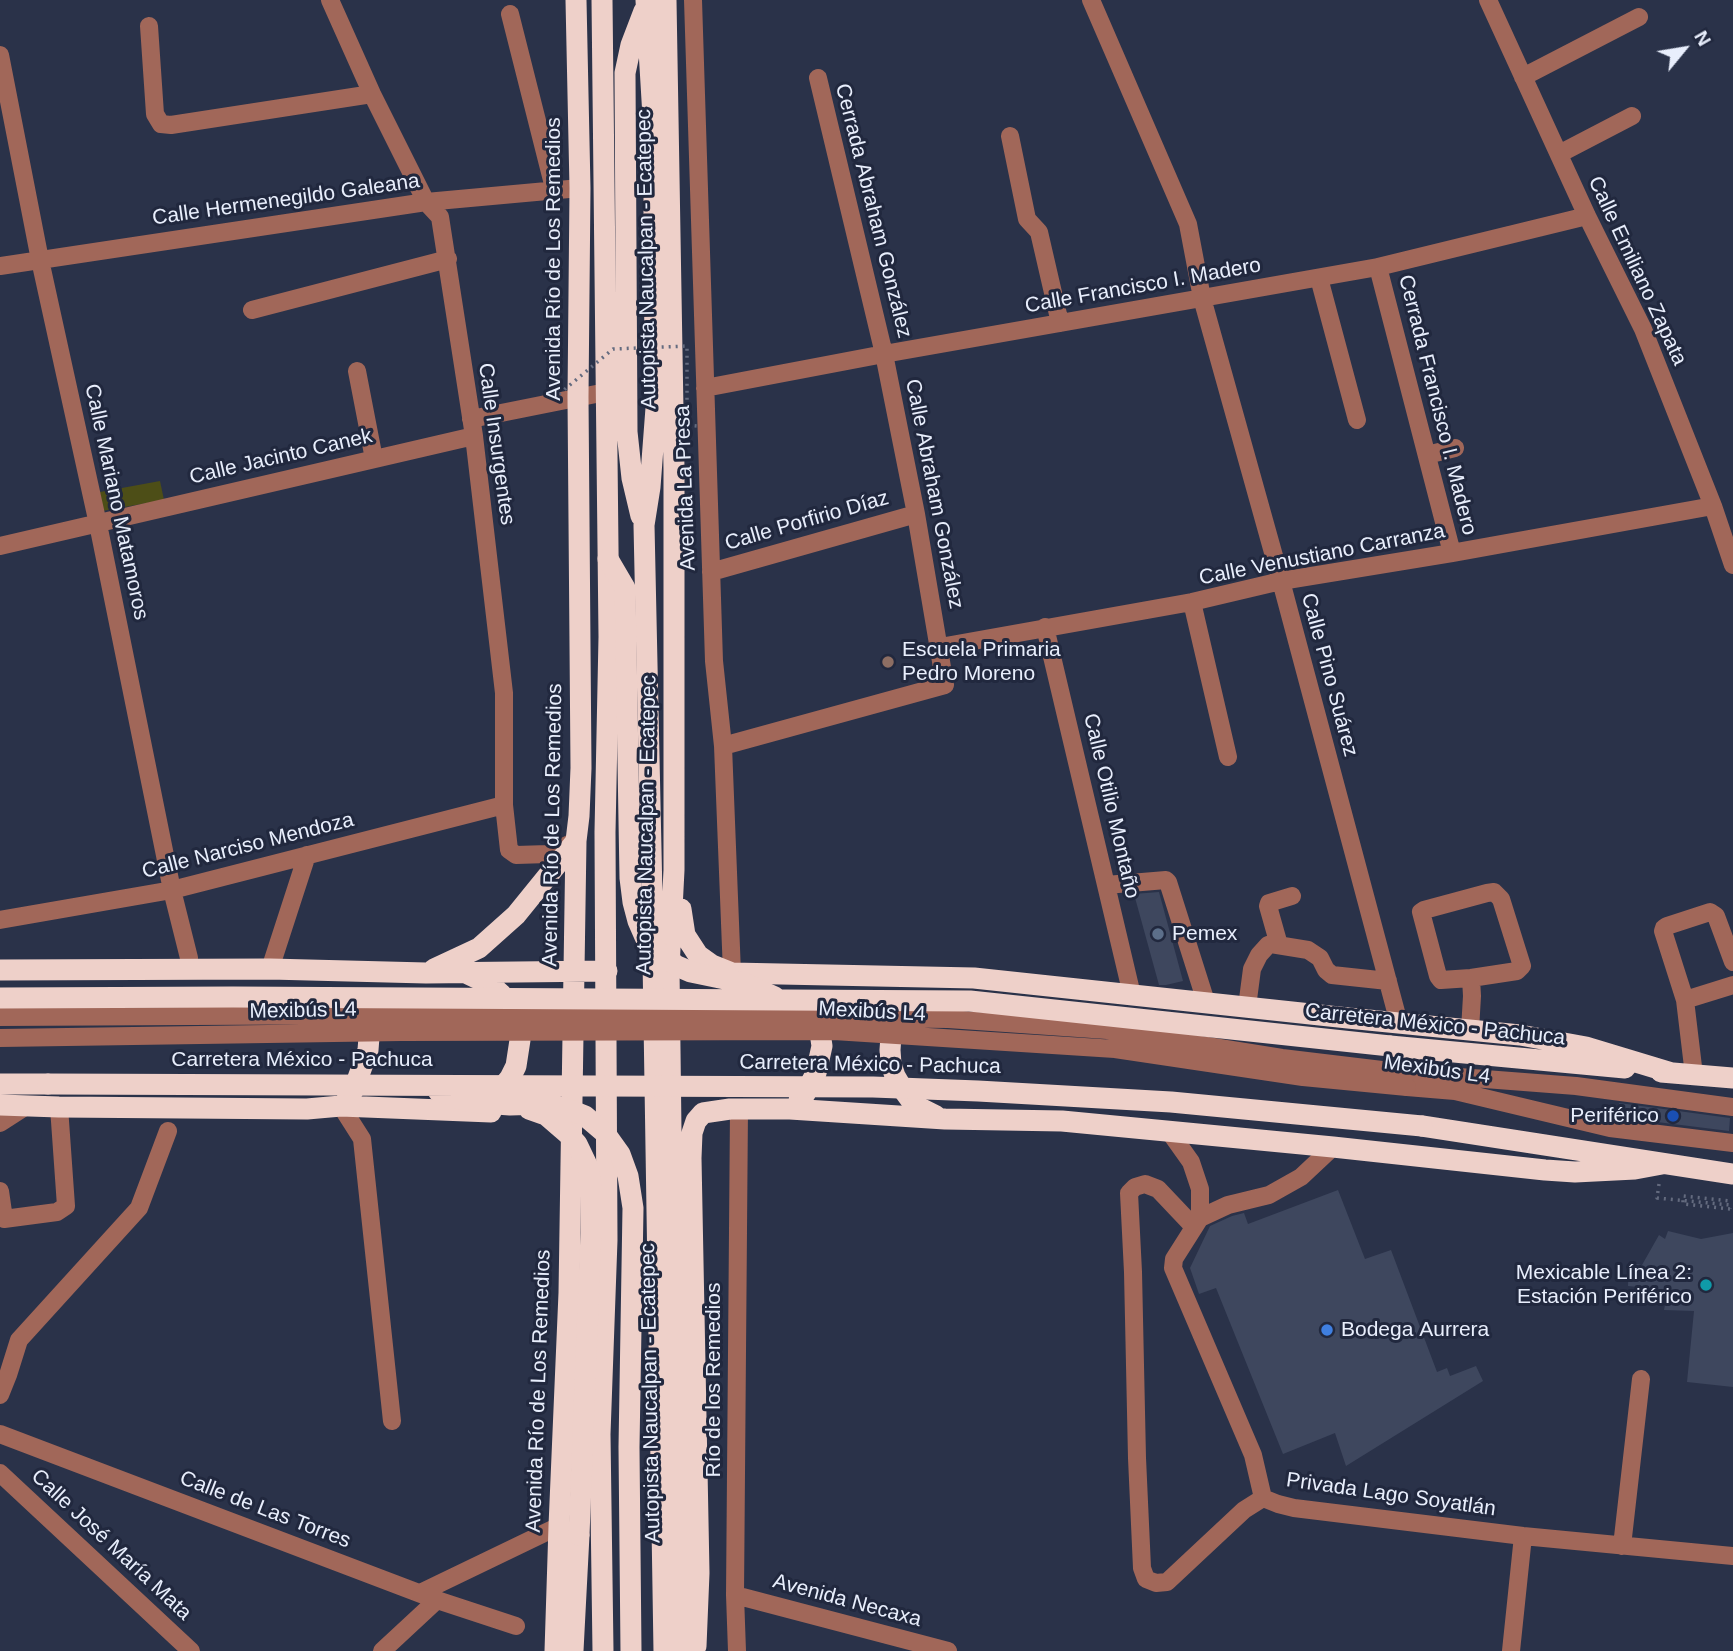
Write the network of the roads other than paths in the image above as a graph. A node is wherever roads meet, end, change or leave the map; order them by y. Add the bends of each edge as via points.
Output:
1 (330, 0) edge
2 (576, 0) edge
3 (601, 0) edge
4 (692, 0) edge
5 (1091, 0) edge
6 (1488, 0) edge
7 (653, 1) edge
8 (510, 14) dead end
9 (1639, 17) dead end
10 (149, 26) dead end
11 (0, 55) edge
12 (1524, 77) junction
13 (818, 78) dead end
14 (372, 94) junction
15 (1632, 116) dead end
16 (6, 122) edge
17 (1010, 136) dead end
18 (1559, 154) junction
19 (580, 188) junction
20 (555, 191) junction
21 (426, 202) junction
22 (1587, 216) junction
23 (447, 259) junction
24 (40, 260) junction
25 (0, 266) edge
26 (1378, 267) junction
27 (1319, 278) junction
28 (1202, 298) junction
29 (251, 310) dead end
30 (1060, 323) junction
31 (884, 354) junction
32 (356, 372) dead end
33 (705, 388) junction
34 (606, 392) junction
35 (569, 396) junction
36 (1357, 420) dead end
37 (472, 427) junction
38 (1455, 448) dead end
39 (1427, 455) junction
40 (374, 458) junction
41 (1713, 506) junction
42 (916, 514) junction
43 (98, 524) junction
44 (644, 525) junction
45 (0, 545) edge
46 (1452, 553) junction
47 (608, 559) junction
48 (1733, 565) edge
49 (711, 572) junction
50 (1281, 581) junction
51 (1192, 602) junction
52 (1045, 627) junction
53 (940, 647) junction
54 (723, 746) junction
55 (1228, 757) dead end
56 (505, 805) junction
57 (576, 841) junction
58 (307, 855) junction
59 (674, 870) junction
60 (1106, 885) junction
61 (172, 890) junction
62 (1292, 896) dead end
63 (0, 920) edge
64 (1279, 945) junction
65 (189, 958) dead end
66 (1733, 962) edge
67 (0, 970) edge
68 (270, 970) junction
69 (329, 971) junction
70 (574, 971) junction
71 (607, 971) junction
72 (465, 972) junction
73 (426, 973) junction
74 (732, 973) junction
75 (786, 974) junction
76 (946, 978) junction
77 (1471, 978) junction
78 (1388, 981) junction
79 (1733, 985) edge
80 (1132, 995) junction
81 (0, 998) edge
82 (783, 1000) junction
83 (1685, 1000) junction
84 (1206, 1002) junction
85 (1247, 1007) junction
86 (0, 1017) edge
87 (1399, 1023) junction
88 (1470, 1030) junction
89 (0, 1038) edge
90 (1672, 1073) junction
91 (1694, 1075) junction
92 (1733, 1078) edge
93 (1407, 1080) junction
94 (0, 1084) edge
95 (420, 1085) junction
96 (0, 1105) edge
97 (28, 1105) junction
98 (510, 1105) junction
99 (341, 1106) junction
100 (59, 1107) junction
101 (1733, 1107) edge
102 (739, 1109) junction
103 (790, 1109) junction
104 (473, 1111) junction
105 (571, 1116) junction
106 (606, 1117) junction
107 (945, 1119) junction
108 (0, 1123) edge
109 (168, 1131) dead end
110 (1169, 1131) junction
111 (1733, 1143) edge
112 (1333, 1147) junction
113 (1662, 1164) junction
114 (1733, 1174) edge
115 (0, 1191) edge
116 (2, 1220) edge
117 (1197, 1222) junction
118 (1641, 1378) dead end
119 (0, 1395) edge
120 (392, 1421) dead end
121 (0, 1434) edge
122 (0, 1473) edge
123 (1263, 1498) junction
124 (559, 1526) junction
125 (1522, 1536) junction
126 (1622, 1546) junction
127 (1733, 1556) edge
128 (735, 1595) junction
129 (428, 1596) junction
130 (516, 1626) dead end
131 (191, 1651) edge
132 (382, 1651) edge
133 (555, 1651) edge
134 (573, 1651) edge
135 (603, 1651) edge
136 (631, 1651) edge
137 (663, 1651) edge
138 (685, 1651) edge
139 (696, 1651) edge
140 (737, 1651) edge
141 (948, 1651) edge
142 (1511, 1651) edge

1 - 14 street, Calle Insurgentes
2 - 19 highway, Avenida Río de Los Remedios
3 - 34 highway
4 - 33 street, Avenida La Presa
5 - 28 street, Calle Pino Suárez via 1188,224
6 - 12 street, Calle Emiliano Zapata
7 - 44 highway, Autopista Naucalpan - Ecatepec via 656,408
7 - 44 highway, Autopista Naucalpan - Ecatepec via 631,45 625,74 626,432
7 - 59 highway, Autopista Naucalpan - Ecatepec via 674,469
8 - 20 street
9 - 12 street
10 - 14 street via 155,114 161,124
11 - 16 street, Calle Mariano Matamoros
12 - 18 street, Calle Emiliano Zapata
13 - 31 street, Cerrada Abraham González
14 - 21 street, Calle Insurgentes
15 - 18 street
16 - 24 street, Calle Mariano Matamoros
17 - 30 street via 1027,219 1039,232
18 - 22 street, Calle Emiliano Zapata
19 - 20 street, Calle Hermenegildo Galeana
19 - 35 highway, Avenida Río de Los Remedios
20 - 21 street, Calle Hermenegildo Galeana
21 - 23 street, Calle Insurgentes via 440,217
21 - 24 street, Calle Hermenegildo Galeana
22 - 26 street, Calle Francisco I. Madero
22 - 41 street, Calle Emiliano Zapata via 1643,330
23 - 29 street
23 - 37 street, Calle Insurgentes
24 - 25 street, Calle Hermenegildo Galeana
24 - 43 street, Calle Mariano Matamoros
26 - 27 street, Calle Francisco I. Madero
26 - 39 street, Cerrada Francisco I. Madero
27 - 28 street, Calle Francisco I. Madero
27 - 36 street
28 - 30 street, Calle Francisco I. Madero
28 - 50 street, Calle Pino Suárez
30 - 31 street, Calle Francisco I. Madero
31 - 33 street, Calle Francisco I. Madero
31 - 42 street, Calle Abraham González
32 - 40 street
33 - 49 street, Avenida La Presa
34 - 35 street, Calle Jacinto Canek
34 - 47 highway
35 - 37 street, Calle Jacinto Canek
35 - 57 highway, Avenida Río de Los Remedios via 581,768
37 - 40 street, Calle Jacinto Canek
37 - 56 street, Calle Insurgentes via 504,692
38 - 39 street
39 - 46 street, Cerrada Francisco I. Madero
40 - 43 street, Calle Jacinto Canek
41 - 46 street, Calle Venustiano Carranza
41 - 48 street, Calle Emiliano Zapata
42 - 49 street, Calle Porfirio Díaz
42 - 53 street, Calle Abraham González
43 - 45 street, Calle Jacinto Canek
43 - 61 street, Calle Mariano Matamoros
44 - 137 highway, Autopista Naucalpan - Ecatepec
46 - 50 street, Calle Venustiano Carranza
47 - 71 highway
47 - 82 highway, bridge via 625,588 630,878 638,921 656,950 677,966 744,983
49 - 54 street, Avenida La Presa
50 - 51 street, Calle Venustiano Carranza
50 - 78 street, Calle Pino Suárez
51 - 52 street, Calle Venustiano Carranza
51 - 55 street
52 - 53 street, Calle Venustiano Carranza
52 - 60 street, Calle Otilio Montaño
53 - 54 street, Calle Abraham González via 945,685
54 - 74 street, Avenida La Presa
56 - 57 street, Calle Insurgentes via 509,850 516,855 548,854
56 - 58 street, Calle Narciso Mendoza
57 - 70 highway, Avenida Río de Los Remedios
57 - 73 highway via 516,915 479,948
58 - 61 street, Calle Narciso Mendoza
58 - 68 street
59 - 74 highway via 685,936 698,956
59 - 138 highway, Autopista Naucalpan - Ecatepec via 669,968 671,1158 678,1569
60 - 80 street, Calle Otilio Montaño
60 - 84 street via 1168,882
61 - 63 street, Calle Narciso Mendoza
61 - 65 street, Calle Mariano Matamoros
62 - 64 street via 1268,906
64 - 78 street via 1308,950 1332,975
64 - 85 street via 1271,944 1259,955 1252,969
66 - 83 street via 1716,916 1710,912 1667,926 1663,931
67 - 68 highway
68 - 69 highway
69 - 73 highway
69 - 99 highway via 358,1000 369,1037 365,1063
70 - 71 highway
70 - 72 highway
70 - 105 highway, Avenida Río de Los Remedios
71 - 106 highway
72 - 73 highway
72 - 104 highway via 500,993 514,1015 520,1040 510,1078
74 - 75 highway
75 - 76 highway
75 - 103 highway via 810,1006 822,1046 816,1073
76 - 80 highway
76 - 107 highway via 921,991 901,1010 890,1050 902,1088 920,1108
77 - 77 street via 1439,979 1421,912 1494,892 1501,899 1522,967
77 - 88 street
78 - 87 street, Calle Pino Suárez
79 - 83 street
80 - 84 highway
81 - 82 highway, Carretera México - Pachuca, bridge
82 - 90 highway, Carretera México - Pachuca, bridge via 970,1001
83 - 91 street
84 - 85 highway
85 - 87 highway
86 - 93 street, Mexibús L4, bridge via 576,1014 947,1019 1107,1030
87 - 88 highway
88 - 90 highway via 1553,1040
89 - 93 street, Mexibús L4, bridge via 834,1031 1115,1049 1303,1077
90 - 91 highway, Carretera México - Pachuca
91 - 92 highway, Carretera México - Pachuca
93 - 101 street, Mexibús L4 via 1576,1086
93 - 111 street, Mexibús L4 via 1610,1128
94 - 95 highway, Carretera México - Pachuca, bridge
95 - 98 highway, bridge via 469,1102
95 - 113 highway, Carretera México - Pachuca, bridge via 873,1087 1171,1102 1422,1126
96 - 97 highway
97 - 100 highway
97 - 108 street
98 - 134 highway, bridge via 546,1115 568,1134 585,1161 591,1186
98 - 136 highway, bridge via 543,1104 585,1116 605,1133 628,1176 633,1219
99 - 100 highway
99 - 104 highway
99 - 120 street via 362,1139
100 - 116 street via 66,1206 57,1212
102 - 103 highway
102 - 128 street, Río de los Remedios
102 - 139 highway via 703,1113 692,1133 699,1573
103 - 107 highway
104 - 105 highway
105 - 106 highway
105 - 124 highway, Avenida Río de Los Remedios
106 - 135 highway via 600,1434
107 - 110 highway via 1062,1121
109 - 119 street via 139,1208 19,1340
110 - 112 highway
110 - 117 street via 1191,1161 1200,1189
112 - 113 highway via 1555,1171 1634,1170
112 - 117 street via 1301,1177 1269,1195 1228,1205
113 - 114 highway, Carretera México - Pachuca
115 - 116 street
117 - 123 street, Privada Lago Soyatlán via 1173,1268 1252,1455
117 - 123 street via 1158,1189 1145,1184 1129,1193 1137,1458 1146,1580 1167,1582
118 - 126 street
121 - 129 street, Calle de Las Torres
122 - 131 street, Calle José María Mata
123 - 125 street, Privada Lago Soyatlán via 1294,1508
124 - 129 street
124 - 133 highway, Avenida Río de Los Remedios
125 - 126 street, Privada Lago Soyatlán
125 - 142 street
126 - 127 street, Privada Lago Soyatlán
128 - 140 street, Río de los Remedios
128 - 141 street, Avenida Necaxa
129 - 130 street, Calle de Las Torres
129 - 132 street

